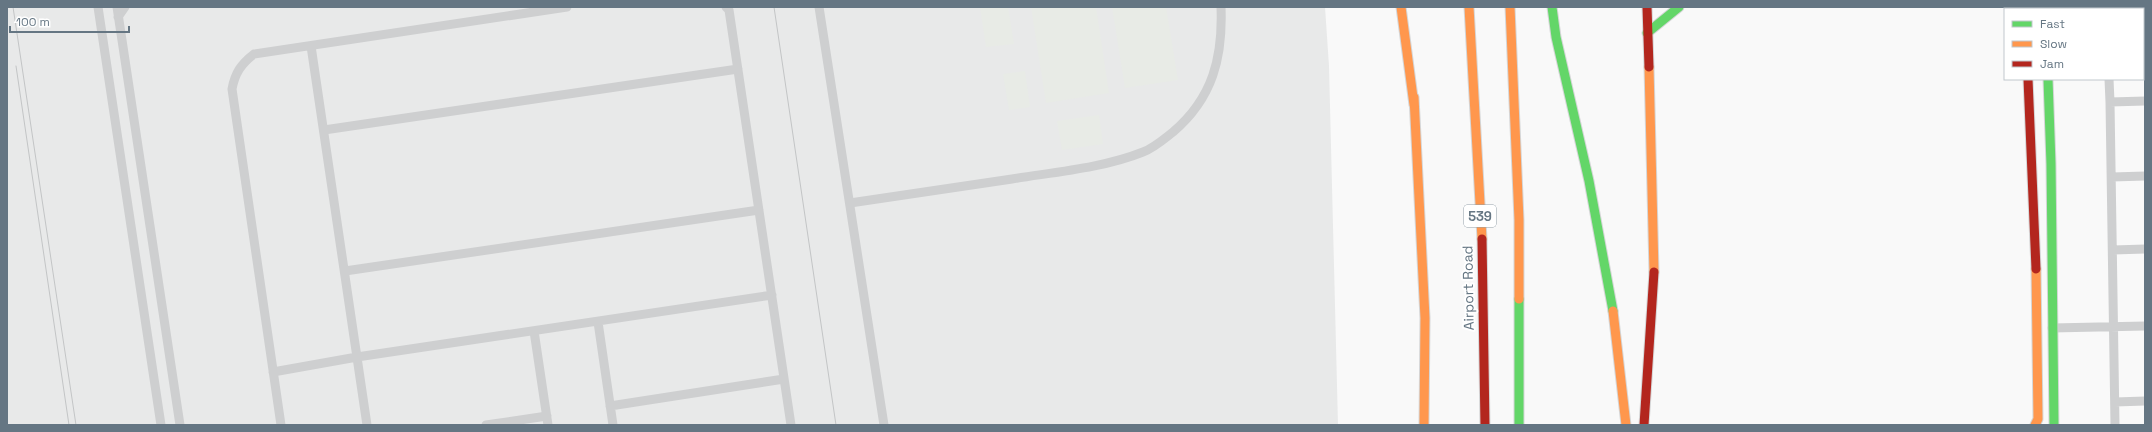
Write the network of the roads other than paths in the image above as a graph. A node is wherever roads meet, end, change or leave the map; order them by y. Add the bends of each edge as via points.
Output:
1 (98, 7) edge
2 (117, 7) edge
3 (125, 7) edge
4 (567, 7) edge
5 (726, 7) edge
6 (819, 7) edge
7 (1221, 7) edge
8 (1401, 7) edge
9 (1409, 7) edge
10 (1469, 7) edge
11 (1510, 7) edge
12 (1552, 7) edge
13 (1647, 7) edge
14 (1679, 7) edge
15 (118, 17) junction
16 (1647, 33) junction
17 (311, 46) junction
18 (738, 69) junction
19 (2028, 80) edge
20 (2048, 80) edge
21 (2109, 80) edge
22 (2145, 101) edge
23 (2110, 102) junction
24 (1414, 105) junction
25 (324, 130) junction
26 (2145, 176) edge
27 (2112, 177) junction
28 (850, 203) junction
29 (759, 210) junction
30 (2145, 249) edge
31 (2113, 250) junction
32 (344, 271) junction
33 (772, 295) junction
34 (598, 322) junction
35 (2145, 326) edge
36 (2115, 327) junction
37 (2052, 328) junction
38 (534, 330) junction
39 (357, 357) junction
40 (273, 372) junction
41 (784, 380) junction
42 (2145, 401) edge
43 (2115, 402) junction
44 (610, 406) junction
45 (547, 420) edge
46 (161, 425) edge
47 (180, 425) edge
48 (281, 425) edge
49 (367, 425) edge
50 (486, 425) edge
51 (613, 425) edge
52 (791, 425) edge
53 (884, 425) edge
54 (1424, 425) edge
55 (1485, 425) edge
56 (1519, 425) edge
57 (1626, 425) edge
58 (1644, 425) edge
59 (2035, 425) edge
60 (2054, 425) edge
61 (2115, 425) edge

1 - 46 street
2 - 15 street
3 - 15 street
4 - 17 street
5 - 18 street via 729,10
6 - 28 street
7 - 28 street via 1222,32 1219,55 1213,78 1204,96 1194,112 1180,126 1144,152 1065,171
8 - 24 main road
9 - 24 main road
10 - 55 main road, Airport Road / 539 via 1481,234
11 - 56 main road via 1519,220
12 - 57 main road via 1556,37 1601,233 1623,371
13 - 16 main road
14 - 16 main road
15 - 47 street
16 - 58 main road via 1654,282
17 - 25 street
17 - 40 street via 254,54 241,65 232,89
18 - 25 street
18 - 29 street
19 - 59 main road via 2036,242 2038,419
20 - 37 main road
21 - 23 street
22 - 23 street
23 - 27 street
24 - 54 main road via 1425,318
25 - 32 street
26 - 27 street
27 - 31 street
28 - 53 street
29 - 32 street
29 - 33 street
30 - 31 street
31 - 36 street
32 - 39 street
33 - 34 street
33 - 41 street
34 - 38 street
34 - 44 street
35 - 36 street
36 - 37 street
36 - 43 street
37 - 60 main road
38 - 39 street
38 - 45 street
39 - 40 street
39 - 49 street
40 - 48 street
41 - 44 street
41 - 52 street
42 - 43 street
43 - 61 street
44 - 51 street
45 - 50 street

